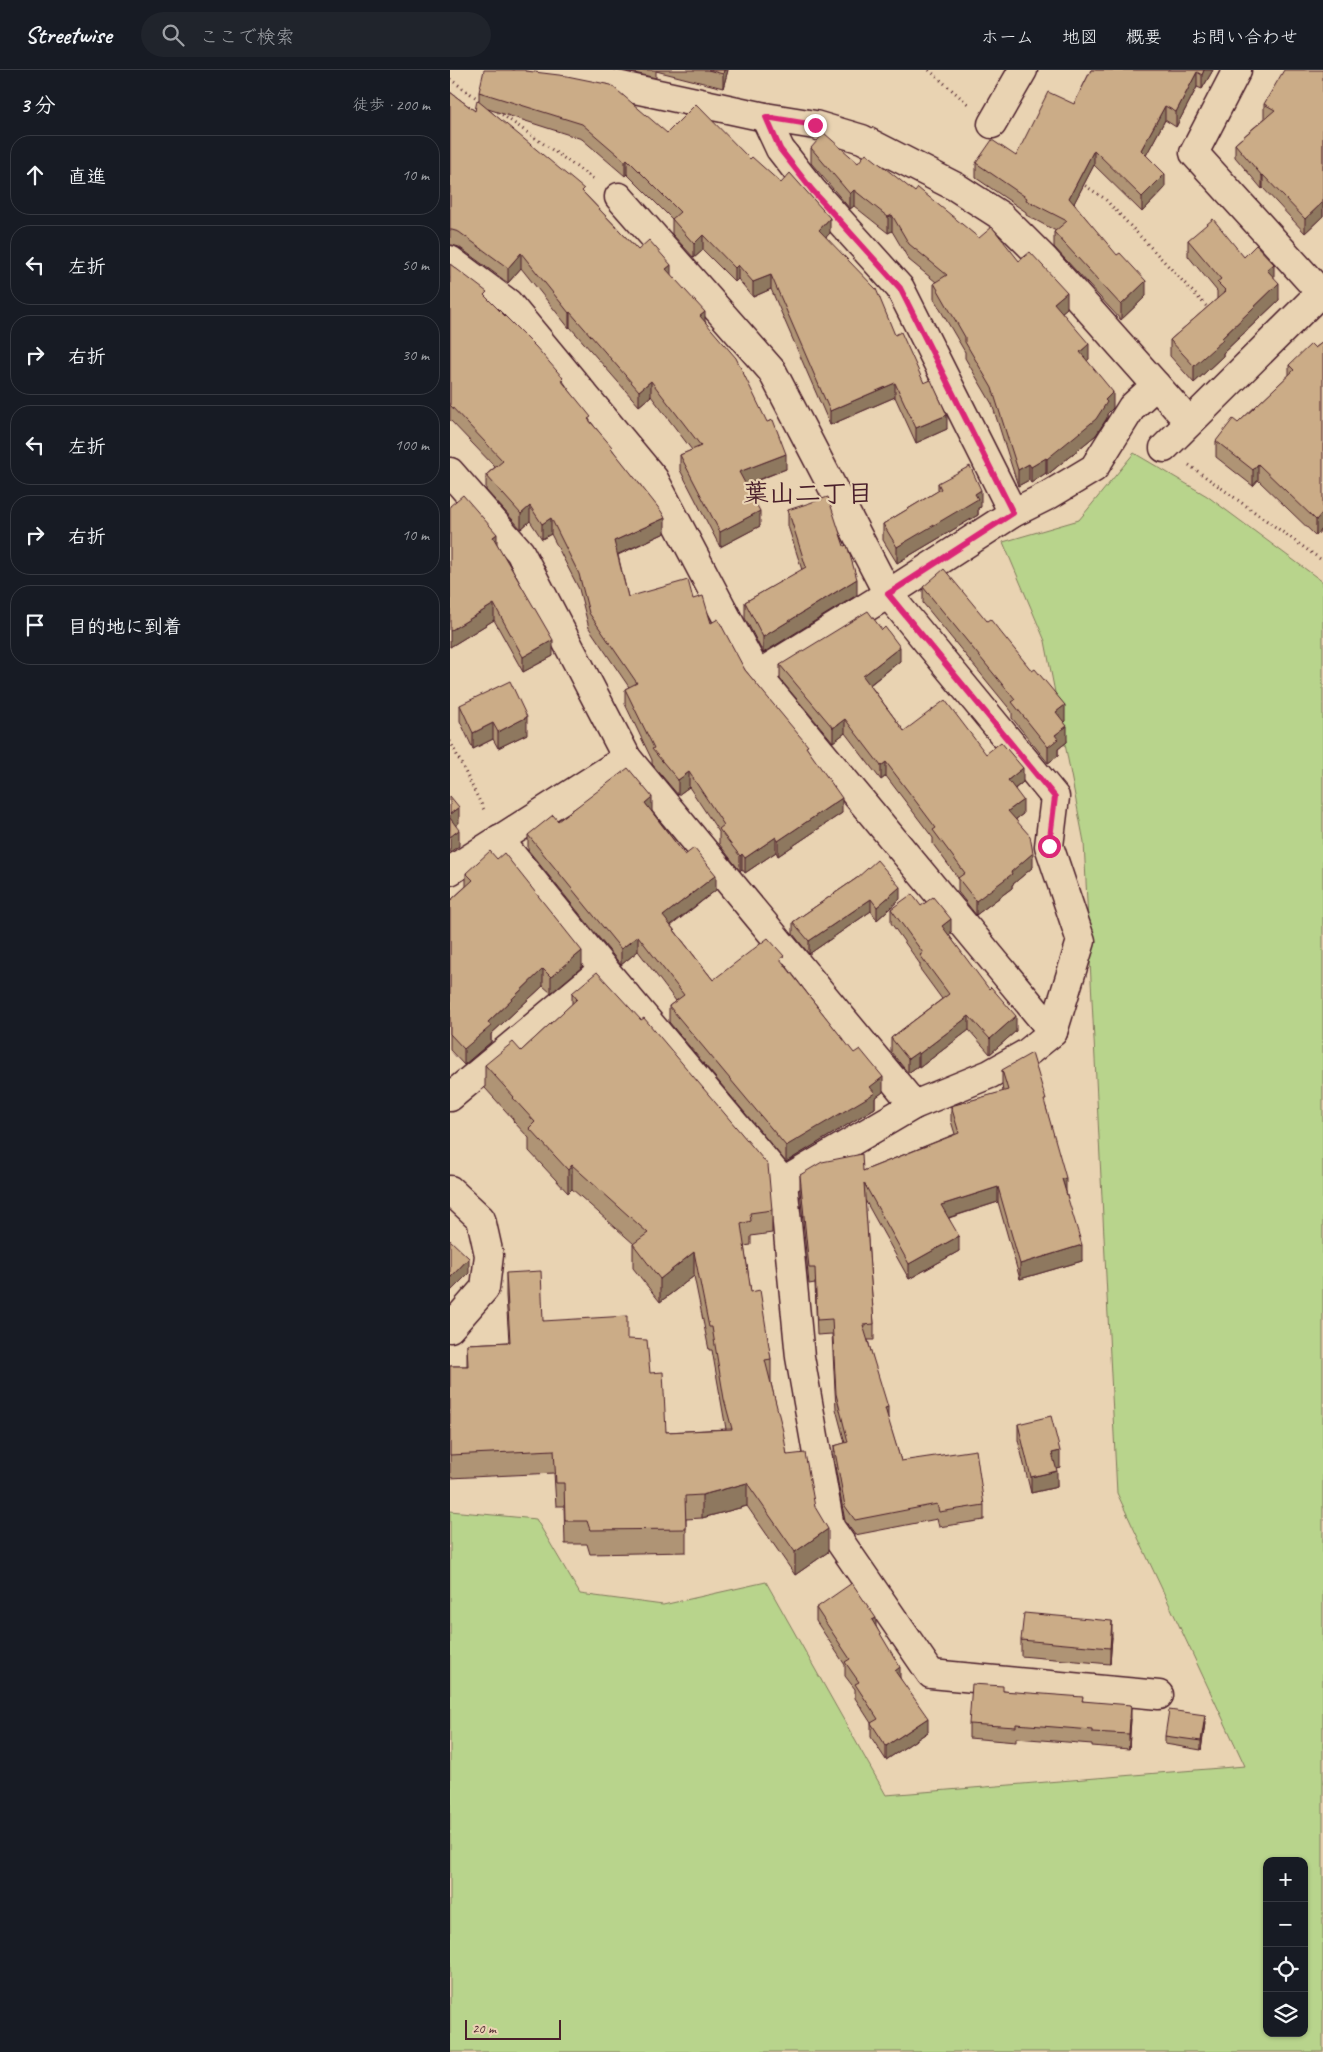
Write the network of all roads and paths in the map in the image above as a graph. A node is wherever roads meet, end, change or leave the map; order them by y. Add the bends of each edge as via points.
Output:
1 (528, 70) edge
2 (929, 70) edge
3 (1023, 70) edge
4 (1237, 70) edge
5 (450, 79) edge
6 (766, 117) junction
7 (992, 124) joint
8 (1079, 182) edge
9 (618, 197) joint
10 (450, 260) edge
11 (1322, 291) edge
12 (1215, 316) edge
13 (1156, 385) junction
14 (1189, 422) junction
15 (1164, 448) joint
16 (450, 472) edge
17 (1013, 513) junction
18 (1323, 561) edge
19 (888, 594) junction
20 (757, 675) junction
21 (450, 740) edge
22 (627, 758) junction
23 (499, 839) junction
24 (450, 871) edge
25 (604, 969) junction
26 (1053, 1032) junction
27 (450, 1098) edge
28 (914, 1105) junction
29 (783, 1182) junction
30 (450, 1190) edge
31 (450, 1328) edge
32 (1160, 1695) dead end

1 - 6 street via 570,75
2 - 7 path
3 - 7 street
4 - 11 street via 1194,154
5 - 9 path
6 - 13 street via 815,125 862,139 956,187 1000,216 1045,260
6 - 17 street via 780,149 812,190 900,288
8 - 12 path via 1104,198
9 - 19 street via 772,371
10 - 20 street via 508,303 654,479
11 - 14 street
13 - 14 street
13 - 17 street via 1132,407 1094,468
14 - 15 street
15 - 18 path
16 - 22 street via 520,552
17 - 19 street
19 - 20 street
19 - 26 street via 1055,797 1049,846 1081,941
20 - 26 street
21 - 23 path
22 - 23 street
22 - 28 street
23 - 24 street
23 - 25 street
25 - 27 street
25 - 29 street
26 - 28 street via 1027,1053 990,1074
28 - 29 street
29 - 32 street via 800,1357 830,1527 931,1674
30 - 31 street via 481,1220 489,1255 485,1288

